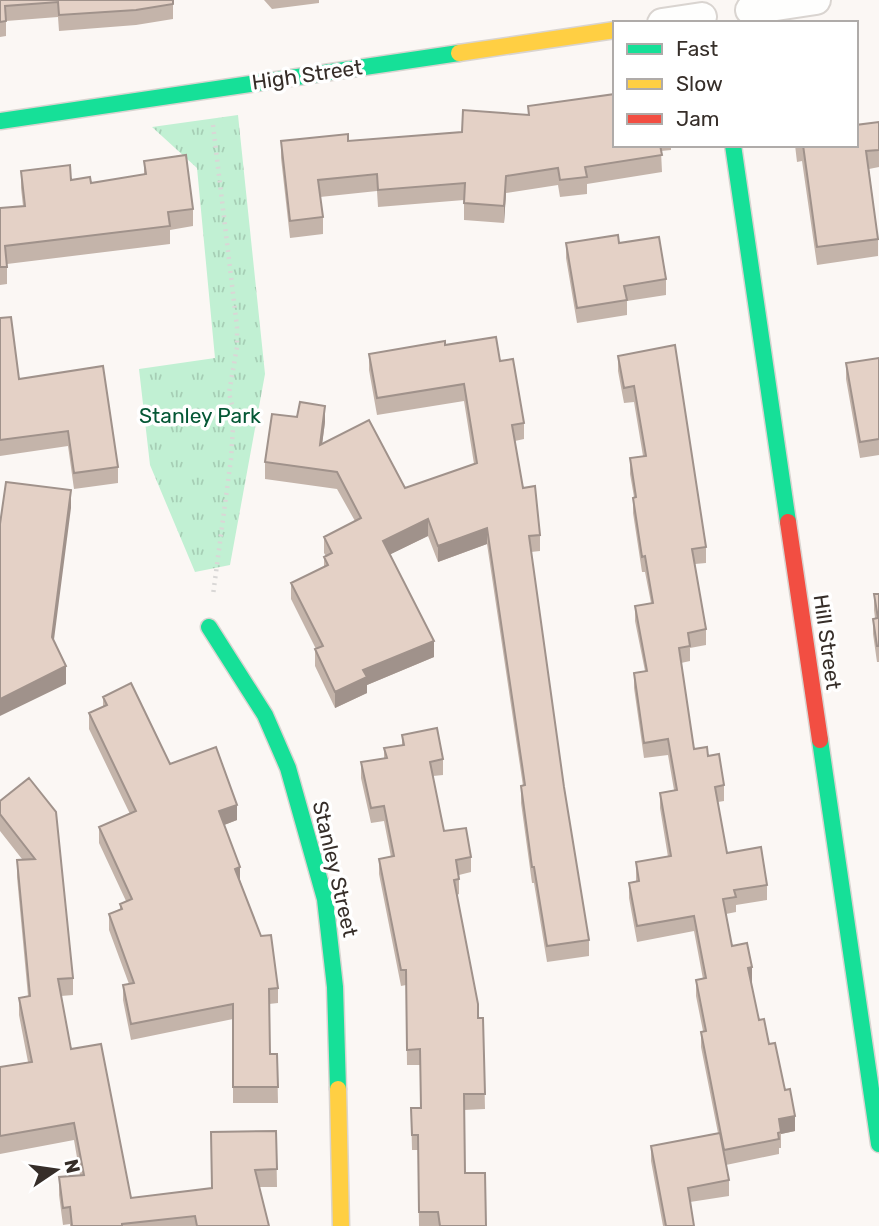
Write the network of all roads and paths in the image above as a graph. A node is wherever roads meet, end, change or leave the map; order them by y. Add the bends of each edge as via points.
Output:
1 (816, 0) edge
2 (748, 11) edge
3 (704, 13) edge
4 (670, 21) edge
5 (613, 30) edge
6 (209, 90) junction
7 (0, 121) edge
8 (733, 147) edge
9 (209, 627) joint
10 (879, 1144) edge
11 (341, 1226) edge

1 - 2 street
3 - 4 street
5 - 6 street, High Street
6 - 7 street, High Street
6 - 9 path via 237,347 229,393 231,459
8 - 10 street, Hill Street
9 - 11 street, Stanley Street via 265,715 288,768 325,899 335,987

